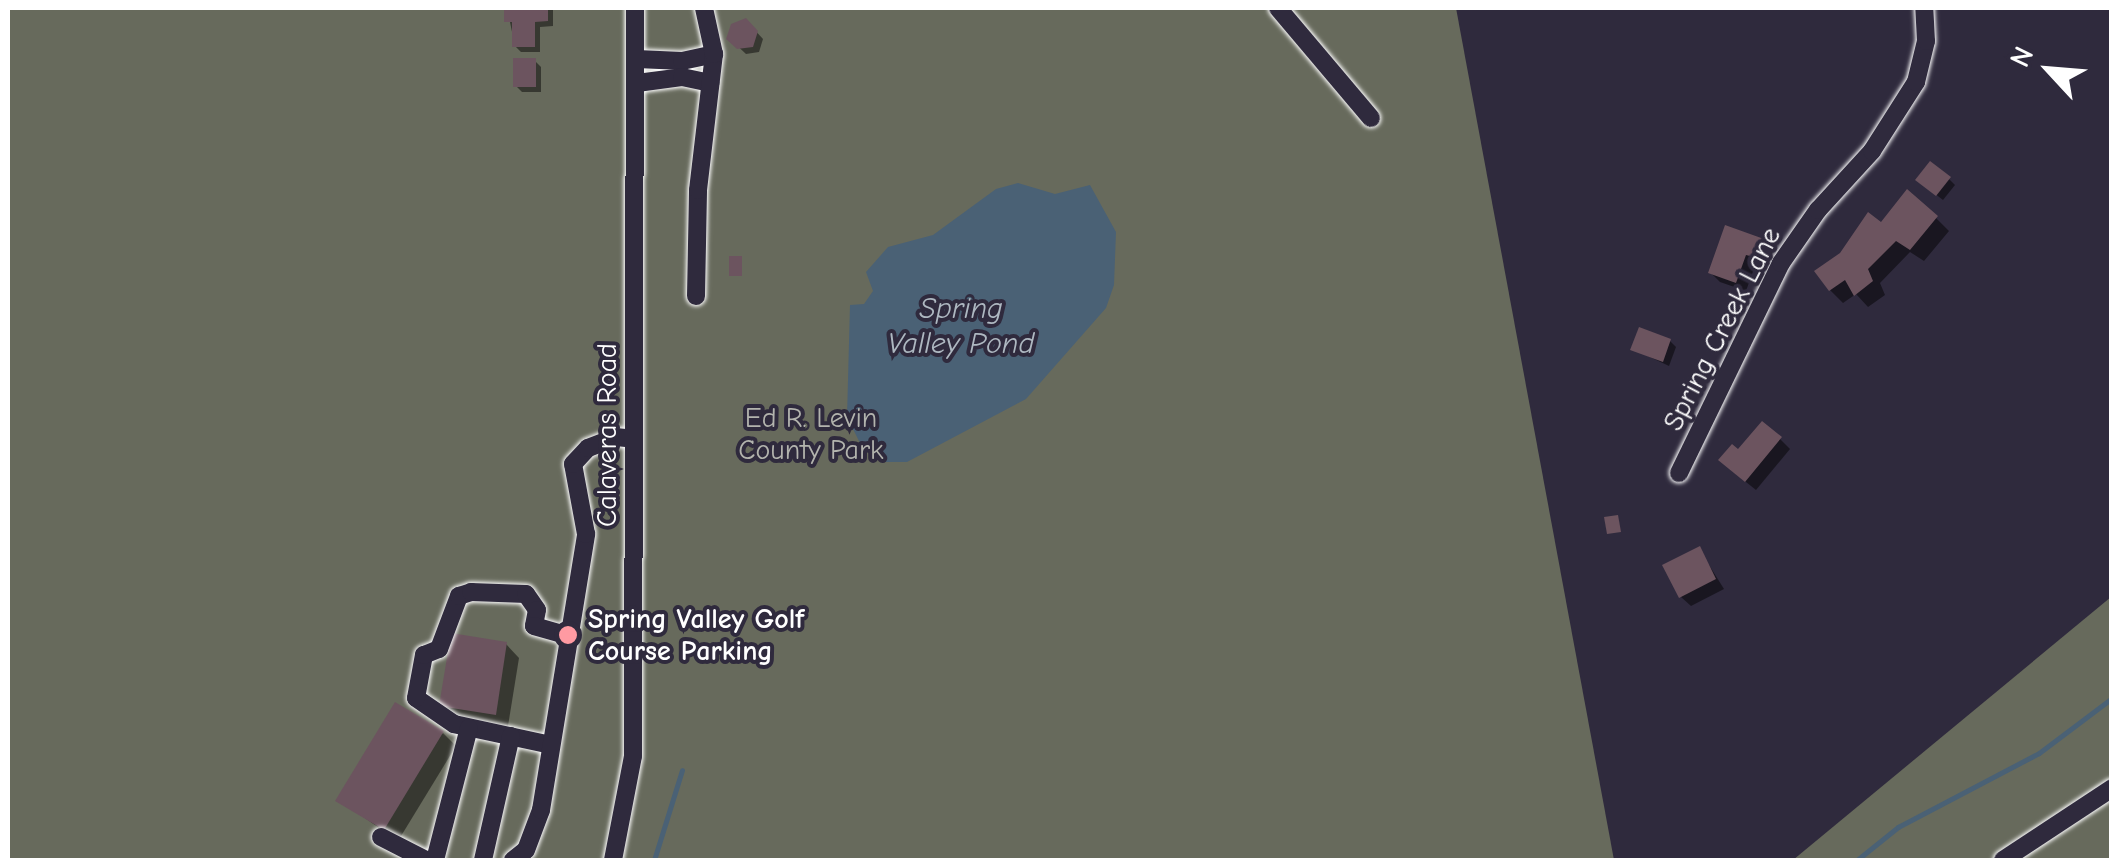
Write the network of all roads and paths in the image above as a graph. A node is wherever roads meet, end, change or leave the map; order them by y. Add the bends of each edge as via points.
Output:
1 (635, 8) edge
2 (704, 8) edge
3 (1278, 8) edge
4 (1924, 8) edge
5 (714, 54) junction
6 (637, 59) junction
7 (638, 83) junction
8 (710, 83) junction
9 (1370, 118) dead end
10 (696, 296) dead end
11 (634, 439) junction
12 (1679, 473) dead end
13 (569, 636) junction
14 (468, 728) junction
15 (511, 736) junction
16 (552, 745) junction
17 (2112, 788) edge
18 (382, 838) dead end
19 (426, 860) edge
20 (434, 860) edge
21 (483, 860) edge
22 (513, 860) edge
23 (614, 860) edge
24 (2003, 860) edge

1 - 6 street, Calaveras Road
2 - 5 street
3 - 9 street
4 - 12 street, Spring Creek Lane via 1926,40 1916,82 1872,151 1818,210 1782,263
5 - 6 street via 682,62
5 - 8 street
6 - 7 street, Calaveras Road
7 - 8 street via 682,77
7 - 11 street, Calaveras Road
8 - 10 street
11 - 13 street via 616,437 588,448 573,464 586,534
11 - 23 street, Calaveras Road via 632,756
13 - 14 street via 534,626 536,610 526,594 459,596 439,649 424,655 416,698
13 - 16 street
14 - 15 street
14 - 20 street
15 - 16 street
15 - 21 street
16 - 22 street via 542,810 526,850
17 - 24 street
18 - 19 street

